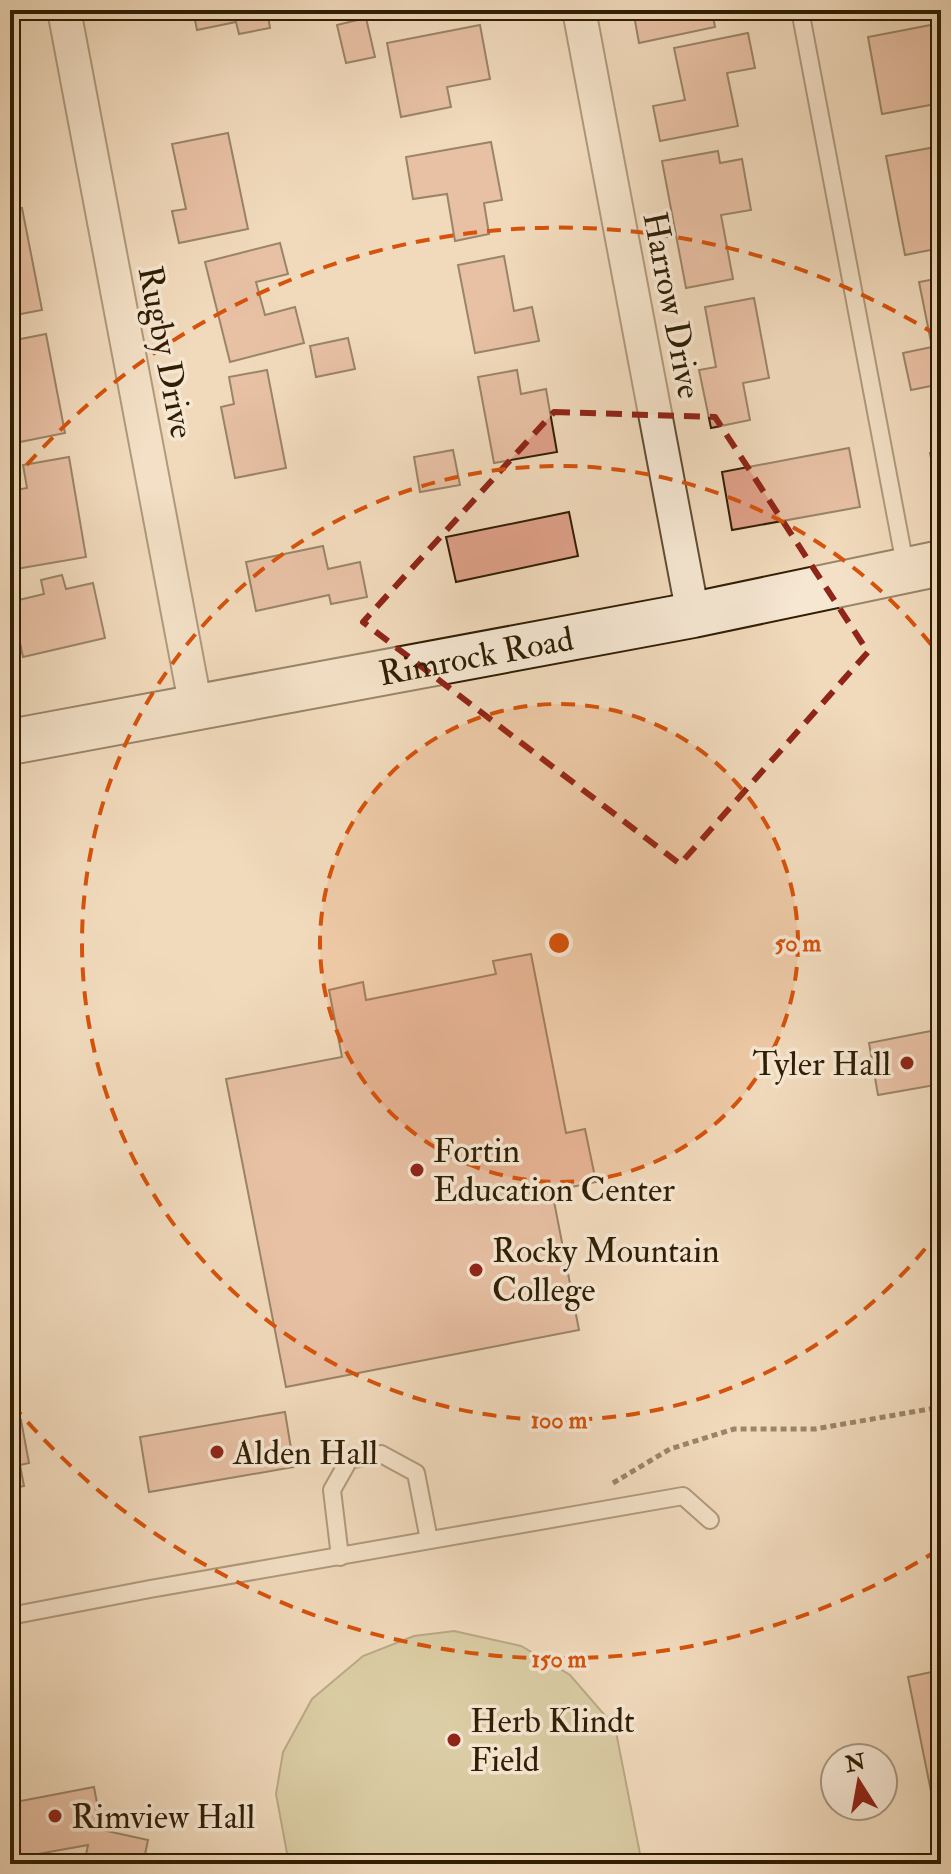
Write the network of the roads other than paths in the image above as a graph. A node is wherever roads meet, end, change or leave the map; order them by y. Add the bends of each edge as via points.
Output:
1 (64, 10) edge
2 (579, 10) edge
3 (800, 10) edge
4 (924, 567) edge
5 (693, 615) junction
6 (196, 708) junction
7 (10, 742) edge
8 (710, 1520) dead end
9 (429, 1540) junction
10 (340, 1557) junction
11 (10, 1616) edge

1 - 6 street, Rugby Drive
2 - 5 street, Harrow Drive
3 - 4 lane
4 - 5 main road, Rimrock Road
5 - 6 main road, Rimrock Road
6 - 7 main road, Rimrock Road
8 - 9 lane via 683,1496
9 - 10 lane
9 - 10 lane via 416,1473 381,1454 349,1460 332,1490
10 - 11 lane

